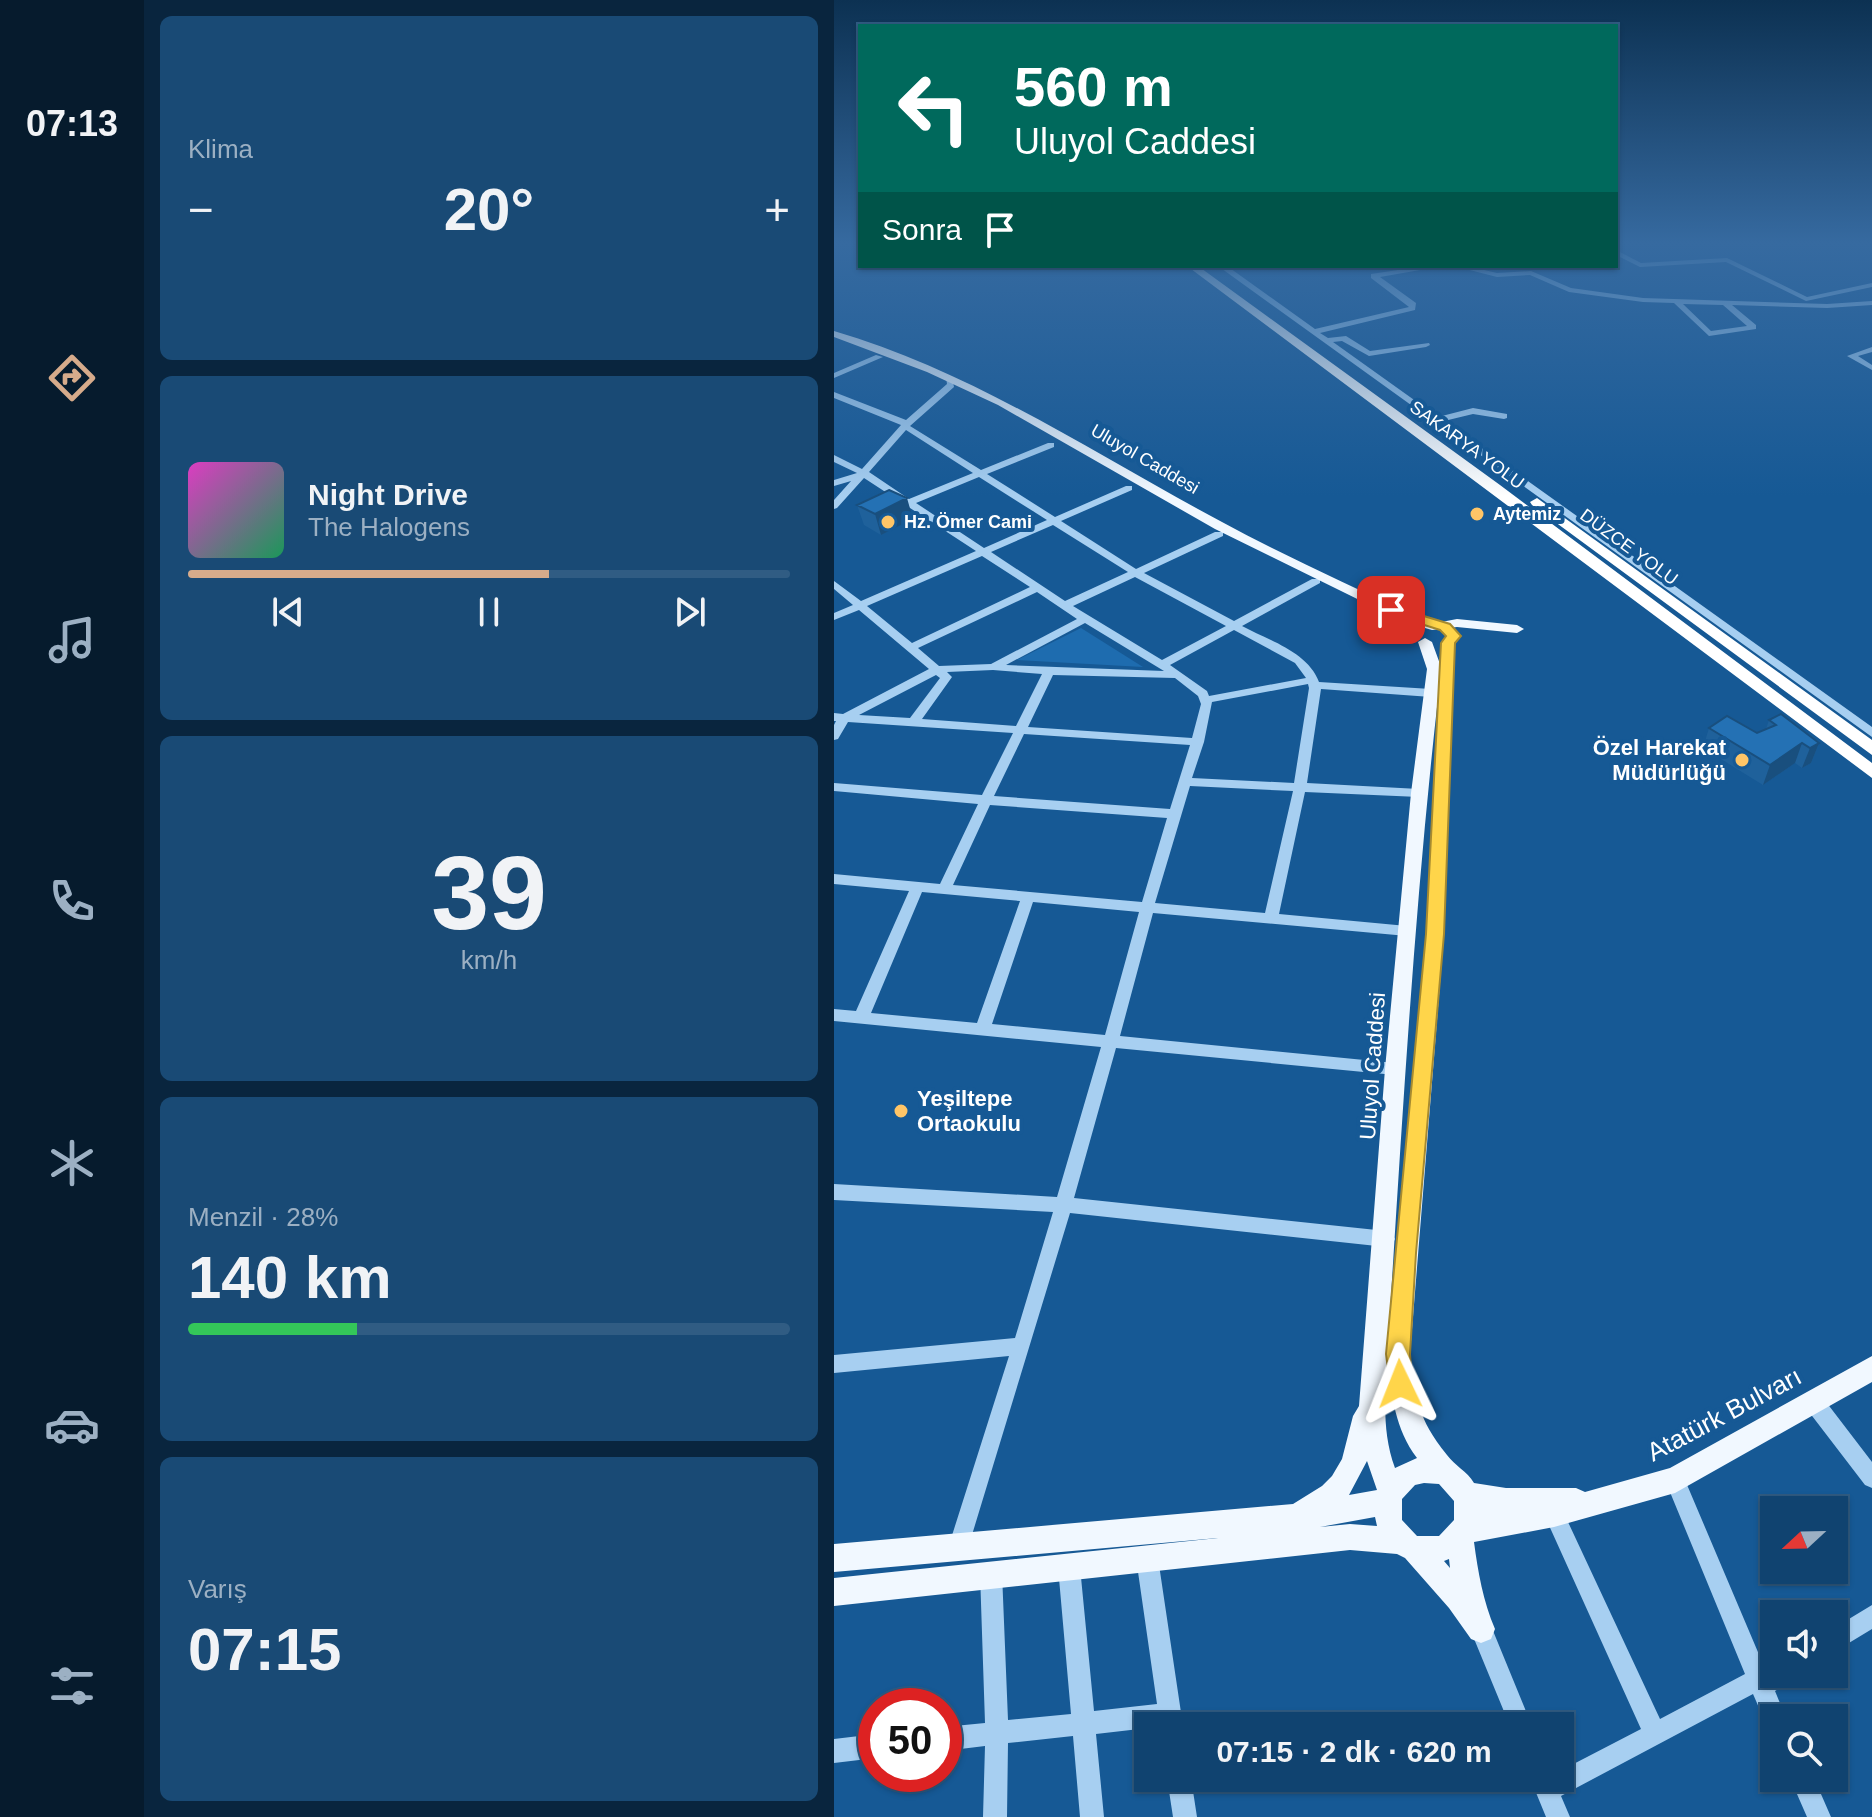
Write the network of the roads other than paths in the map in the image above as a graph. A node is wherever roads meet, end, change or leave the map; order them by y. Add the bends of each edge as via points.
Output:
1 (1275, 327) edge
2 (1292, 327) edge
3 (1307, 327) edge
4 (1335, 327) edge
5 (1702, 327) edge
6 (1753, 327) edge
7 (1314, 332) junction
8 (834, 334) edge
9 (834, 341) edge
10 (1326, 341) junction
11 (1426, 345) dead end
12 (1872, 349) edge
13 (879, 357) junction
14 (1872, 368) edge
15 (834, 376) edge
16 (950, 382) junction
17 (834, 395) edge
18 (1504, 416) dead end
19 (1438, 420) junction
20 (906, 425) junction
21 (1051, 445) junction
22 (834, 458) edge
23 (982, 473) junction
24 (865, 474) junction
25 (834, 483) edge
26 (1129, 488) junction
27 (908, 503) junction
28 (834, 506) edge
29 (1054, 520) junction
30 (1219, 534) junction
31 (980, 552) junction
32 (1136, 573) junction
33 (1316, 581) junction
34 (834, 584) edge
35 (1037, 588) junction
36 (862, 606) junction
37 (1064, 606) junction
38 (834, 617) edge
39 (1085, 619) junction
40 (1236, 626) junction
41 (1436, 635) junction
42 (912, 647) junction
43 (1162, 665) junction
44 (993, 667) junction
45 (938, 669) junction
46 (1049, 671) junction
47 (1178, 675) junction
48 (1313, 683) junction
49 (1431, 693) junction
50 (1205, 700) junction
51 (1872, 714) edge
52 (837, 715) edge
53 (1856, 721) junction
54 (913, 723) junction
55 (1016, 732) junction
56 (1872, 733) edge
57 (834, 736) edge
58 (1198, 742) junction
59 (1872, 749) edge
60 (1872, 772) edge
61 (1188, 782) junction
62 (834, 787) edge
63 (1300, 787) junction
64 (1419, 793) junction
65 (986, 800) junction
66 (1177, 814) junction
67 (834, 879) edge
68 (918, 886) junction
69 (945, 888) junction
70 (1029, 895) junction
71 (1147, 905) junction
72 (1271, 918) junction
73 (1407, 931) junction
74 (834, 1015) edge
75 (861, 1018) junction
76 (982, 1030) junction
77 (1110, 1042) junction
78 (1395, 1069) junction
79 (834, 1192) edge
80 (1063, 1205) junction
81 (1386, 1239) junction
82 (1022, 1346) junction
83 (834, 1364) edge
84 (1872, 1368) edge
85 (1373, 1390) junction
86 (1813, 1401) junction
87 (1444, 1472) junction
88 (1872, 1478) edge
89 (1675, 1480) junction
90 (1465, 1495) junction
91 (1391, 1497) junction
92 (1599, 1500) junction
93 (1554, 1514) junction
94 (1285, 1518) junction
95 (1462, 1533) junction
96 (1408, 1544) junction
97 (958, 1548) junction
98 (834, 1558) edge
99 (1147, 1558) junction
100 (1069, 1567) junction
101 (991, 1572) junction
102 (834, 1592) edge
103 (1872, 1616) edge
104 (1481, 1629) junction
105 (1848, 1632) edge
106 (1760, 1683) joint
107 (1170, 1712) edge
108 (1515, 1712) edge
109 (1134, 1722) edge
110 (1085, 1725) junction
111 (997, 1734) junction
112 (1655, 1734) junction
113 (962, 1737) edge
114 (858, 1748) edge
115 (834, 1751) edge
116 (1574, 1771) edge
117 (1181, 1792) edge
118 (1548, 1792) edge
119 (1808, 1792) edge
120 (995, 1817) edge
121 (1092, 1817) edge
122 (1185, 1817) edge
123 (1558, 1817) edge
124 (1819, 1817) edge

1 - 60 highway, SAKARYA YOLU
2 - 59 highway, DÜZCE YOLU
3 - 7 street
4 - 7 street
5 - 6 street via 1709,334
7 - 10 street
8 - 16 main road, Uluyol Caddesi
9 - 13 main road, Uluyol Caddesi
10 - 11 street via 1343,338 1369,354
10 - 19 street
12 - 14 street via 1851,356
13 - 15 street
13 - 16 main road, Uluyol Caddesi
16 - 20 street
16 - 21 main road, Uluyol Caddesi
16 - 41 main road, Uluyol Caddesi via 1002,403 1219,526
17 - 20 street
18 - 19 street via 1473,411
19 - 53 street
20 - 23 street
20 - 24 street
21 - 23 street
21 - 26 main road, Uluyol Caddesi
22 - 24 street
23 - 27 street
23 - 29 street
24 - 25 street
24 - 27 street
24 - 28 street
26 - 29 street
26 - 30 main road, Uluyol Caddesi
27 - 31 street
29 - 31 street
29 - 32 street
30 - 32 street
30 - 33 main road, Uluyol Caddesi
31 - 35 street
31 - 36 street
32 - 37 street
32 - 40 street
33 - 40 street
33 - 41 main road, Uluyol Caddesi
34 - 36 street
35 - 37 street
35 - 42 street
36 - 38 street
36 - 42 street
37 - 39 street
39 - 43 street
39 - 44 street
40 - 43 street
40 - 48 street via 1299,661
41 - 49 main road, Uluyol Caddesi
41 - 87 main road via 1435,934 1398,1354 1407,1413 1417,1437
42 - 45 street
43 - 47 street
44 - 45 street
44 - 46 street
45 - 52 street
45 - 54 street via 946,677
46 - 47 street
46 - 55 street
47 - 50 street
48 - 49 street
48 - 50 street
48 - 63 street
49 - 64 main road, Uluyol Caddesi
50 - 58 street
51 - 53 street
52 - 54 street
52 - 57 street
53 - 56 street
54 - 55 street
55 - 58 street
55 - 65 street
58 - 61 street
61 - 63 street
61 - 66 street
62 - 65 street
63 - 64 street
63 - 72 street
64 - 73 main road, Uluyol Caddesi
65 - 66 street
65 - 69 street
66 - 71 street
67 - 68 street
68 - 69 street
68 - 75 street
69 - 70 street
70 - 71 street
70 - 76 street
71 - 72 street
71 - 77 street
72 - 73 street
73 - 78 main road, Uluyol Caddesi
74 - 75 street
75 - 76 street
76 - 77 street
77 - 78 street
77 - 80 street
78 - 81 main road, Uluyol Caddesi
79 - 80 street
80 - 81 street
80 - 82 street
81 - 85 main road, Uluyol Caddesi
82 - 83 street
82 - 97 street
84 - 86 main road, Atatürk Bulvarı
85 - 91 main road, Uluyol Caddesi via 1376,1452
85 - 94 main road via 1357,1461 1341,1487 1308,1511
86 - 88 street
86 - 89 main road, Atatürk Bulvarı
87 - 90 main road
87 - 91 main road via 1419,1468 1408,1473
89 - 92 main road, Atatürk Bulvarı
89 - 106 street
90 - 92 main road via 1506,1501
90 - 95 main road
91 - 94 main road
91 - 96 main road via 1391,1521
92 - 93 main road
93 - 95 main road
93 - 112 street
94 - 97 main road
95 - 96 main road via 1445,1549 1432,1552
95 - 104 main road via 1465,1579
96 - 99 main road via 1350,1537
96 - 104 main road
97 - 98 main road
99 - 100 main road
99 - 107 street
100 - 101 main road
100 - 110 street
101 - 102 main road
101 - 111 street
103 - 105 street
104 - 108 street
106 - 112 street
109 - 110 street
110 - 111 street
110 - 121 street
111 - 113 street
111 - 120 street
112 - 116 street
114 - 115 street
117 - 122 street
118 - 123 street
119 - 124 street

